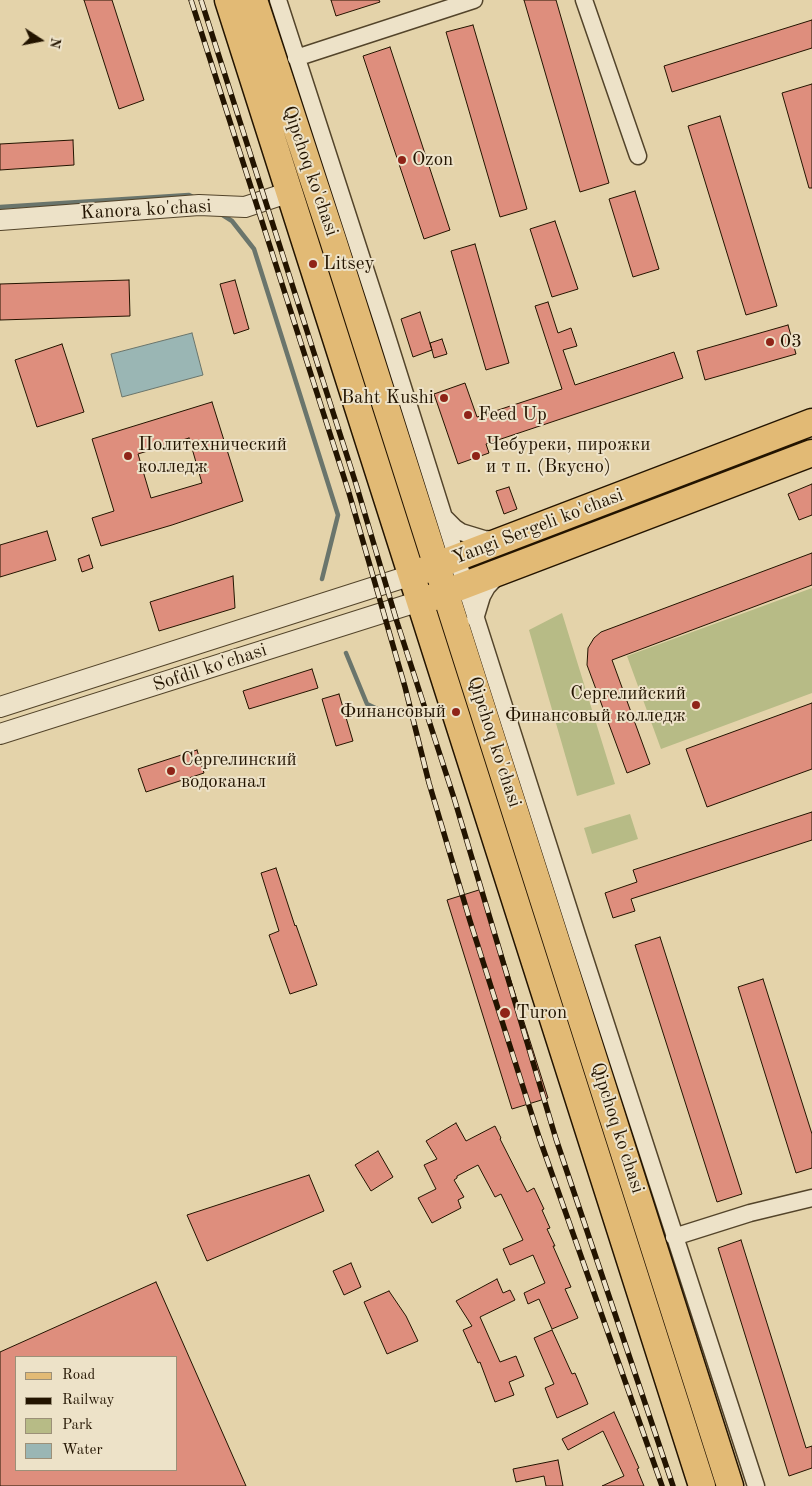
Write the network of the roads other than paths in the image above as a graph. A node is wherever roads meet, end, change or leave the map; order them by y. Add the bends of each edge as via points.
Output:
1 (228, 0) edge
2 (254, 0) edge
3 (278, 0) edge
4 (474, 0) edge
5 (584, 0) edge
6 (296, 58) junction
7 (638, 156) dead end
8 (290, 192) junction
9 (0, 220) edge
10 (333, 240) junction
11 (308, 248) junction
12 (812, 422) edge
13 (812, 453) edge
14 (443, 515) junction
15 (502, 540) junction
16 (447, 561) junction
17 (510, 567) junction
18 (412, 575) junction
19 (455, 588) junction
20 (347, 595) junction
21 (420, 601) junction
22 (475, 618) junction
23 (356, 622) junction
24 (0, 707) edge
25 (0, 734) edge
26 (545, 902) junction
27 (519, 910) junction
28 (812, 1198) edge
29 (672, 1253) junction
30 (702, 1486) edge
31 (730, 1486) edge
32 (756, 1486) edge

1 - 8 main road, Qipchoq ko'chasi
2 - 10 main road, Qipchoq ko'chasi
3 - 6 street, Qipchoq ko'chasi
4 - 6 street
5 - 7 street
6 - 14 street, Qipchoq ko'chasi
8 - 9 street, Kanora ko'chasi via 245,207 206,205
8 - 11 main road, Qipchoq ko'chasi
10 - 11 main road
10 - 16 main road, Qipchoq ko'chasi
11 - 18 main road, Qipchoq ko'chasi
12 - 15 main road, Yangi Sergeli ko'chasi
13 - 17 main road, Yangi Sergeli ko'chasi
14 - 15 street, Qipchoq ko'chasi via 461,532
14 - 16 street, Qipchoq ko'chasi
15 - 16 main road, Yangi Sergeli ko'chasi
16 - 18 main road, Yangi Sergeli ko'chasi
16 - 19 main road, Qipchoq ko'chasi
17 - 19 main road, Yangi Sergeli ko'chasi
17 - 22 street via 487,586
18 - 19 main road, Yangi Sergeli ko'chasi
18 - 20 street, Sofdil ko'chasi
18 - 21 main road, Qipchoq ko'chasi
19 - 21 main road, Yangi Sergeli ko'chasi
19 - 22 street, Qipchoq ko'chasi
19 - 26 main road, Qipchoq ko'chasi
20 - 23 street
20 - 24 street, Sofdil ko'chasi
21 - 23 street, Sofdil ko'chasi
21 - 27 main road, Qipchoq ko'chasi
22 - 29 street, Qipchoq ko'chasi
23 - 25 street, Sofdil ko'chasi
26 - 27 main road
26 - 29 main road, Qipchoq ko'chasi
27 - 30 main road, Qipchoq ko'chasi
28 - 29 street via 750,1213
29 - 31 main road, Qipchoq ko'chasi
29 - 32 street, Qipchoq ko'chasi

